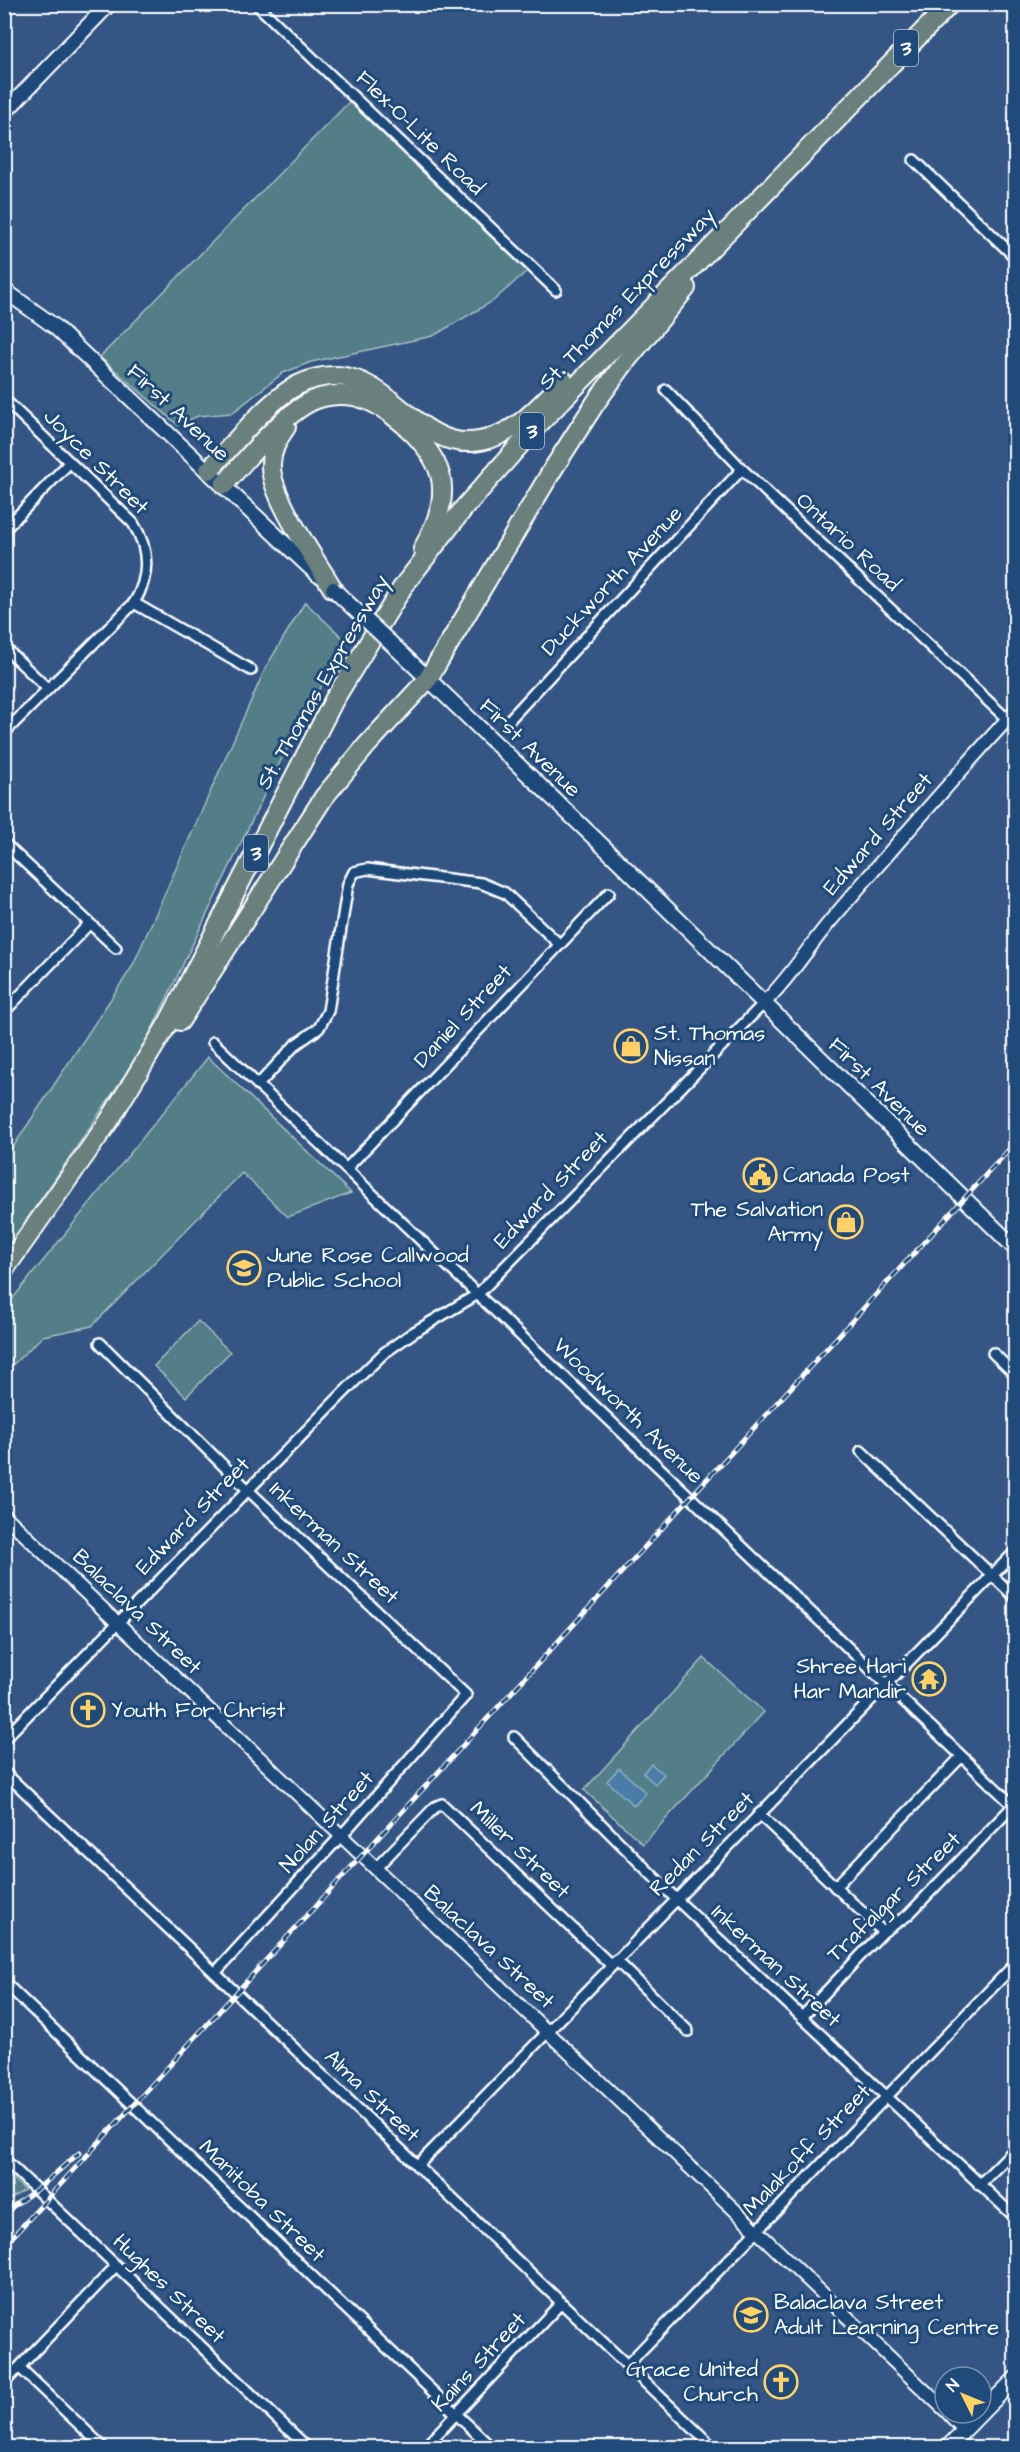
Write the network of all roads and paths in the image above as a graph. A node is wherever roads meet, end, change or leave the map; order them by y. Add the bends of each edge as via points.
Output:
1 (109, 4) edge
2 (256, 4) edge
3 (950, 4) edge
4 (862, 92) junction
5 (4, 112) edge
6 (914, 160) dead end
7 (1016, 258) edge
8 (671, 287) junction
9 (556, 290) dead end
10 (4, 291) edge
11 (666, 390) dead end
12 (4, 399) edge
13 (305, 405) junction
14 (70, 462) junction
15 (742, 469) junction
16 (209, 470) junction
17 (224, 485) junction
18 (4, 530) edge
19 (404, 585) junction
20 (333, 589) junction
21 (134, 603) junction
22 (4, 647) edge
23 (251, 670) dead end
24 (428, 680) junction
25 (48, 689) junction
26 (1016, 710) edge
27 (510, 719) dead end
28 (1006, 719) junction
29 (4, 734) edge
30 (4, 843) edge
31 (609, 893) dead end
32 (89, 924) junction
33 (559, 944) junction
34 (116, 948) dead end
35 (763, 1004) junction
36 (4, 1012) edge
37 (213, 1042) dead end
38 (259, 1084) junction
39 (110, 1121) junction
40 (347, 1168) junction
41 (1016, 1249) edge
42 (4, 1270) edge
43 (478, 1294) junction
44 (100, 1343) dead end
45 (993, 1353) dead end
46 (1016, 1375) edge
47 (861, 1451) dead end
48 (249, 1490) junction
49 (4, 1515) edge
50 (1016, 1551) edge
51 (992, 1575) junction
52 (1016, 1598) edge
53 (118, 1623) junction
54 (885, 1684) junction
55 (466, 1695) joint
56 (513, 1737) dead end
57 (4, 1739) edge
58 (962, 1757) junction
59 (4, 1772) edge
60 (1014, 1807) edge
61 (759, 1814) junction
62 (341, 1836) junction
63 (375, 1869) junction
64 (835, 1887) junction
65 (676, 1899) junction
66 (883, 1932) junction
67 (613, 1963) junction
68 (1016, 1963) edge
69 (215, 1973) junction
70 (4, 1982) edge
71 (802, 2017) junction
72 (546, 2031) junction
73 (688, 2031) dead end
74 (885, 2097) junction
75 (1016, 2148) edge
76 (4, 2159) edge
77 (417, 2166) junction
78 (979, 2185) junction
79 (1016, 2218) edge
80 (757, 2229) junction
81 (116, 2266) junction
82 (561, 2303) junction
83 (627, 2365) junction
84 (20, 2368) junction
85 (1016, 2378) edge
86 (4, 2384) edge
87 (933, 2398) edge
88 (993, 2401) edge
89 (457, 2414) junction
90 (959, 2425) edge
91 (969, 2425) edge
92 (964, 2430) junction
93 (104, 2448) edge
94 (308, 2448) edge
95 (424, 2448) edge
96 (492, 2448) edge
97 (714, 2448) edge
98 (947, 2448) edge

1 - 5 main road
2 - 9 street, Flex-O-Lite Road
3 - 4 highway, St. Thomas Expressway / 3
4 - 8 highway, St. Thomas Expressway / 3
4 - 24 highway via 684,290 626,361 553,469
6 - 7 street
8 - 16 highway via 631,317 527,417 494,437 465,443 440,437 373,387 354,379 326,377 296,386 283,395
8 - 19 highway, St. Thomas Expressway / 3 via 511,454
10 - 16 main road, First Avenue via 54,326
11 - 15 street, Ontario Road
12 - 14 street, Joyce Street
13 - 17 highway via 285,420
13 - 19 highway via 332,396 364,399 395,418 431,454 439,469 441,503
13 - 20 highway via 278,438 271,465 273,482
14 - 18 street
14 - 21 street, Joyce Street via 138,531 147,565
15 - 27 street, Duckworth Avenue
15 - 28 street, Ontario Road
16 - 17 main road, First Avenue
17 - 20 main road, First Avenue
19 - 39 highway, St. Thomas Expressway / 3 via 334,700 167,1025
20 - 24 main road, First Avenue, bridge
21 - 23 street
21 - 25 street
22 - 25 street
24 - 35 main road, First Avenue
24 - 39 highway via 324,797 204,987
25 - 29 street
26 - 28 street, Edward Street
28 - 35 street, Edward Street
30 - 32 street
31 - 33 street, Daniel Street
32 - 34 street
32 - 36 street
33 - 38 street via 505,893 481,883 367,869 354,872 348,884 328,1011 319,1028 295,1045
33 - 40 street, Daniel Street
35 - 41 main road, First Avenue
35 - 43 street, Edward Street
37 - 38 street, Woodworth Avenue
38 - 40 street, Woodworth Avenue
39 - 42 highway, St. Thomas Expressway / 3
40 - 43 street, Woodworth Avenue
43 - 48 street, Edward Street via 384,1353
43 - 54 street, Woodworth Avenue
44 - 48 street, Inkerman Street
45 - 46 street
47 - 51 street
48 - 53 street, Edward Street
48 - 55 street, Inkerman Street
49 - 53 street, Balaclava Street
50 - 51 street, Redan Street
51 - 52 street
51 - 54 street, Redan Street
53 - 57 street, Edward Street
53 - 62 street, Balaclava Street
54 - 58 street, Woodworth Avenue
54 - 61 street, Redan Street
55 - 62 street, Nolan Street
56 - 65 street, Inkerman Street
58 - 60 street, Woodworth Avenue
58 - 64 street
59 - 69 street, Alma Street
60 - 66 street, Trafalgar Street via 908,1915
61 - 64 street
61 - 65 street, Redan Street
62 - 63 street, Balaclava Street
62 - 69 street, Nolan Street
63 - 67 street, Miller Street via 442,1804
63 - 72 street, Balaclava Street
64 - 66 street
65 - 67 street, Redan Street
65 - 71 street, Inkerman Street
66 - 71 street, Trafalgar Street
67 - 72 street, Redan Street
67 - 73 street
68 - 74 street, Malakoff Street
69 - 77 street, Alma Street
70 - 89 street, Manitoba Street
71 - 74 street, Inkerman Street
72 - 77 street, Redan Street
72 - 80 street, Balaclava Street
74 - 78 street, Inkerman Street
74 - 80 street, Malakoff Street
75 - 78 street
76 - 81 street, Hughes Street
77 - 82 street, Alma Street
78 - 79 street, Inkerman Street
80 - 83 street, Malakoff Street
80 - 87 street, Balaclava Street
81 - 84 street
81 - 94 street, Hughes Street
82 - 83 street, Alma Street
82 - 89 street, Kains Street
83 - 97 street, Alma Street
84 - 86 street
84 - 93 street
85 - 88 main road
89 - 95 street, Kains Street
89 - 96 street, Manitoba Street
90 - 92 street
91 - 92 main road
92 - 98 main road

